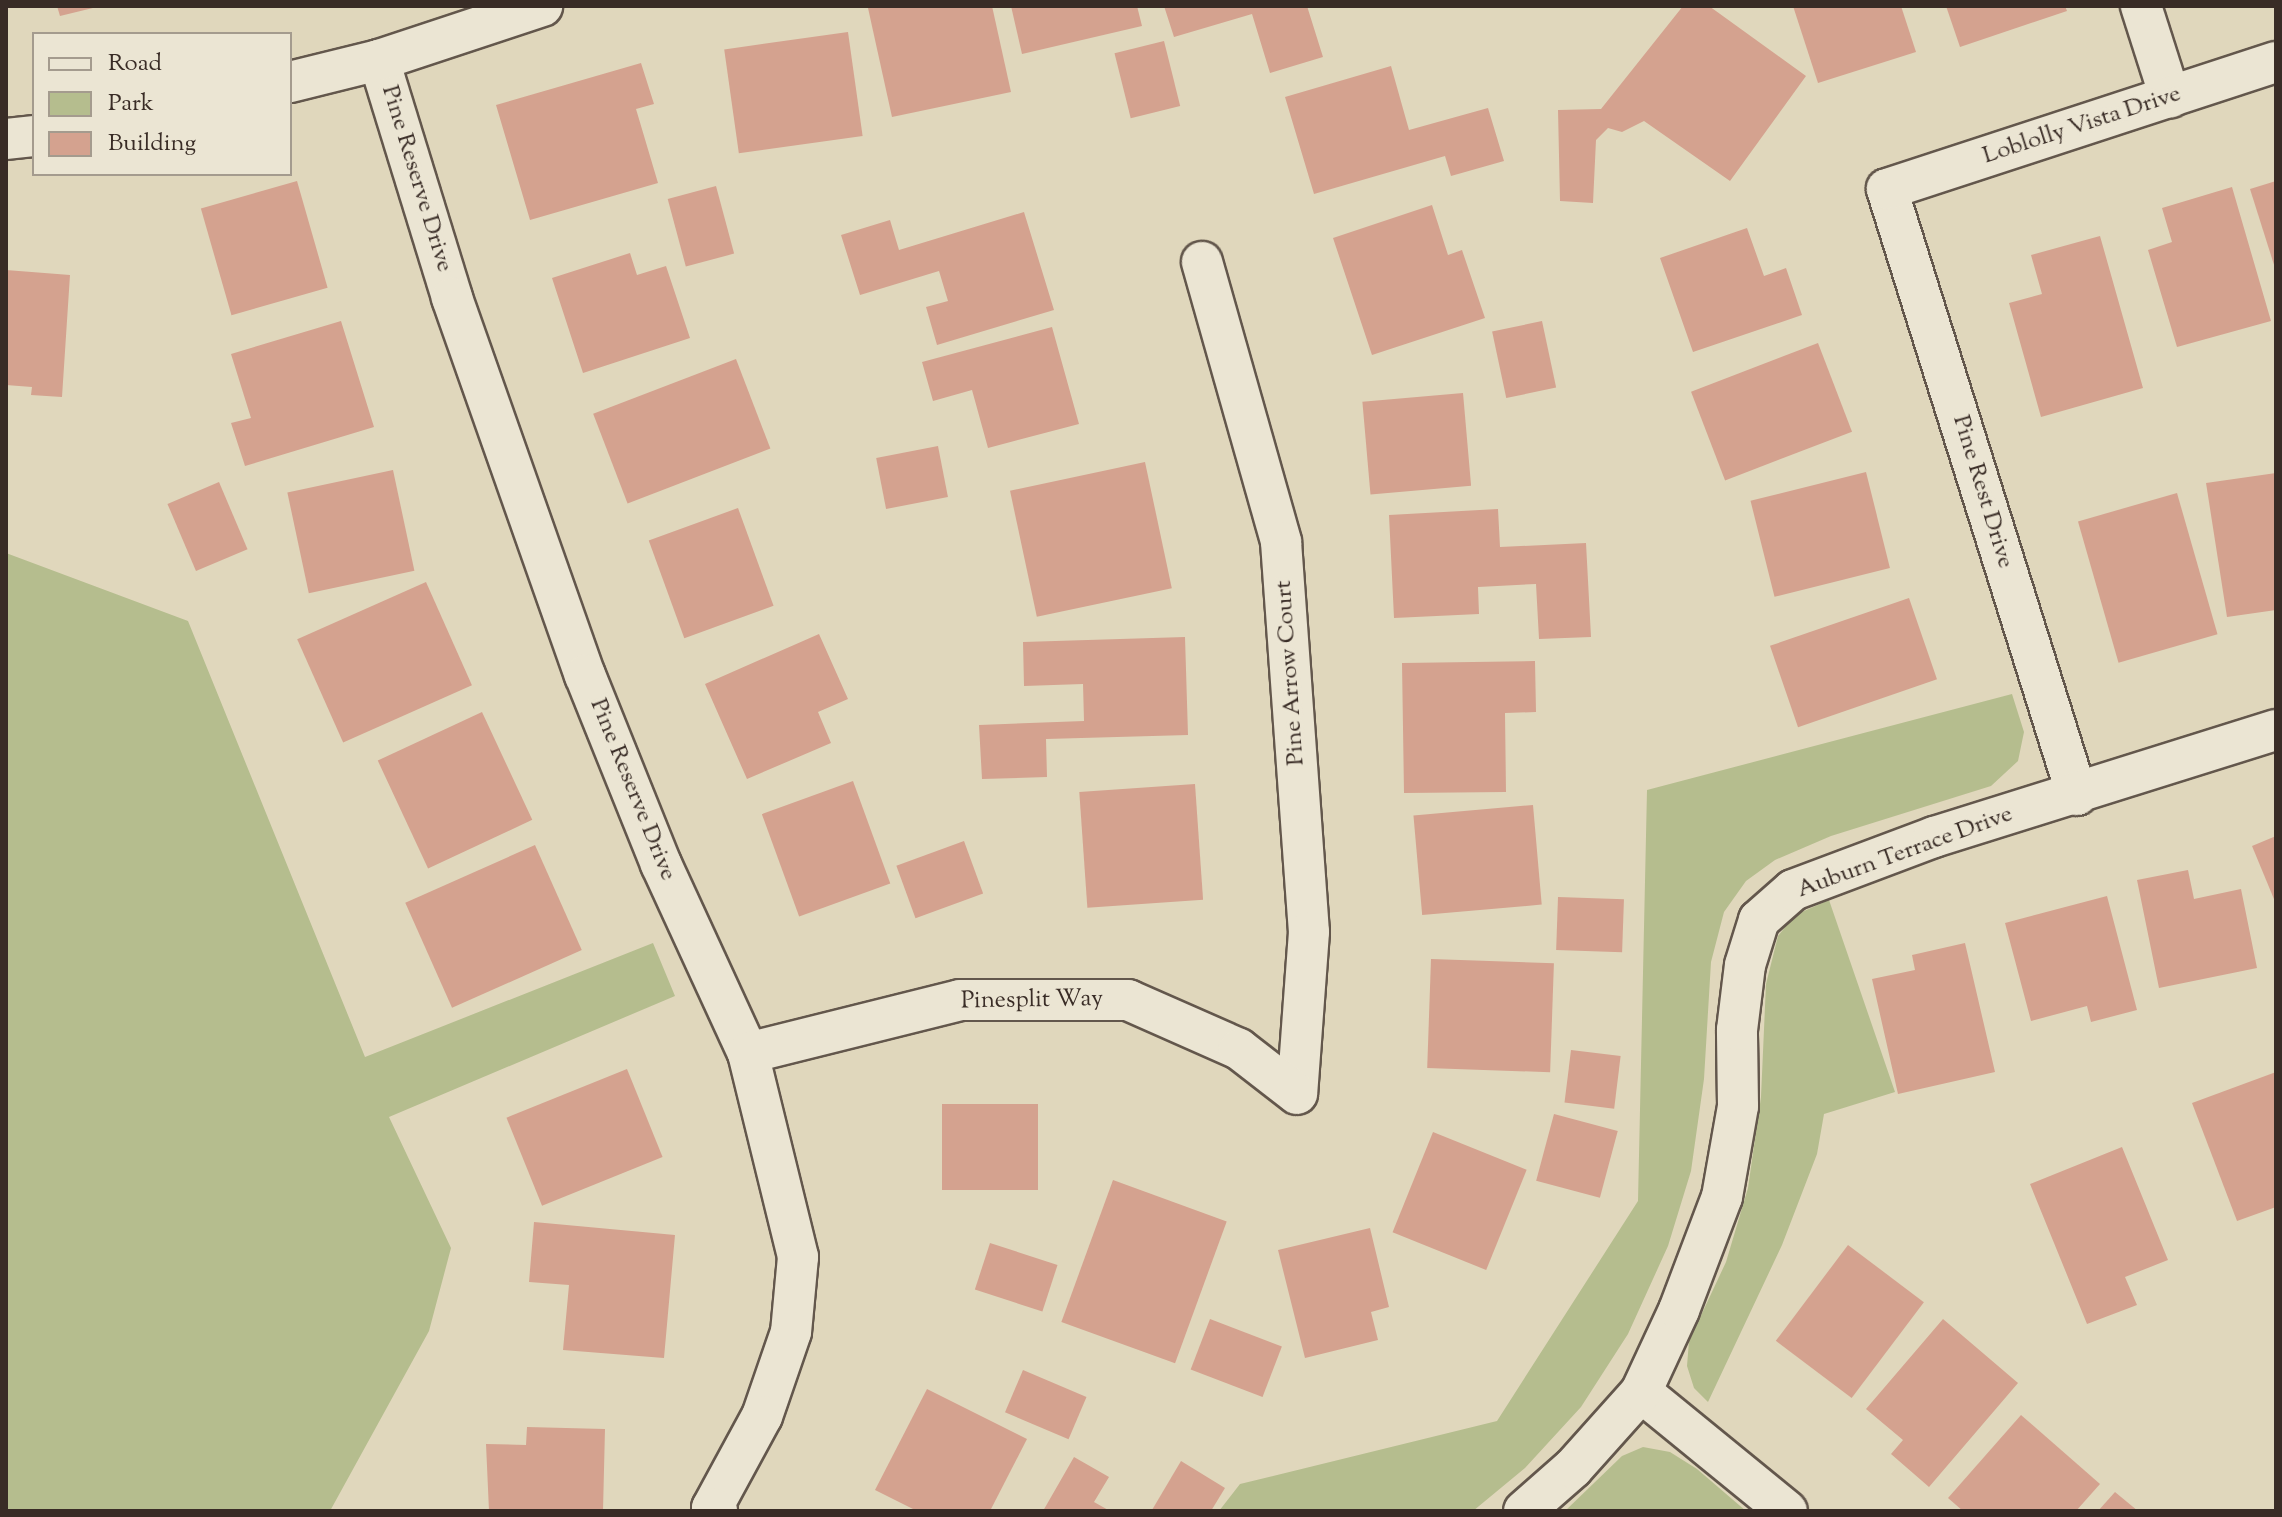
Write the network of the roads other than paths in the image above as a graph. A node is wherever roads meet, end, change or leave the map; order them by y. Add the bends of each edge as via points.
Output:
1 (542, 6) edge
2 (2141, 6) edge
3 (379, 60) junction
4 (2276, 62) edge
5 (292, 82) edge
6 (2170, 97) junction
7 (32, 136) edge
8 (6, 139) edge
9 (1887, 189) joint
10 (1202, 262) dead end
11 (2276, 730) edge
12 (2077, 795) junction
13 (748, 1053) junction
14 (1297, 1094) joint
15 (1641, 1392) junction
16 (717, 1511) edge
17 (1524, 1511) edge
18 (1787, 1511) edge

1 - 3 street
2 - 6 street
3 - 5 street
3 - 13 street, Pine Reserve Drive via 452,298 585,675 661,864
4 - 6 street, Loblolly Vista Drive
6 - 9 street, Loblolly Vista Drive
7 - 8 street
9 - 12 street, Pine Rest Drive
10 - 14 street, Pine Arrow Court via 1281,542 1309,932
11 - 12 street, Auburn Terrace Drive
12 - 15 street, Auburn Terrace Drive via 1934,837 1793,890 1759,920 1745,965 1737,1030 1738,1106 1722,1197
13 - 14 street, Pinesplit Way via 960,1000 1128,1000 1239,1049
13 - 16 street, Pine Reserve Drive via 798,1257 791,1332 762,1416 712,1508
15 - 17 street, Auburn Terrace Drive via 1573,1468
15 - 18 street

